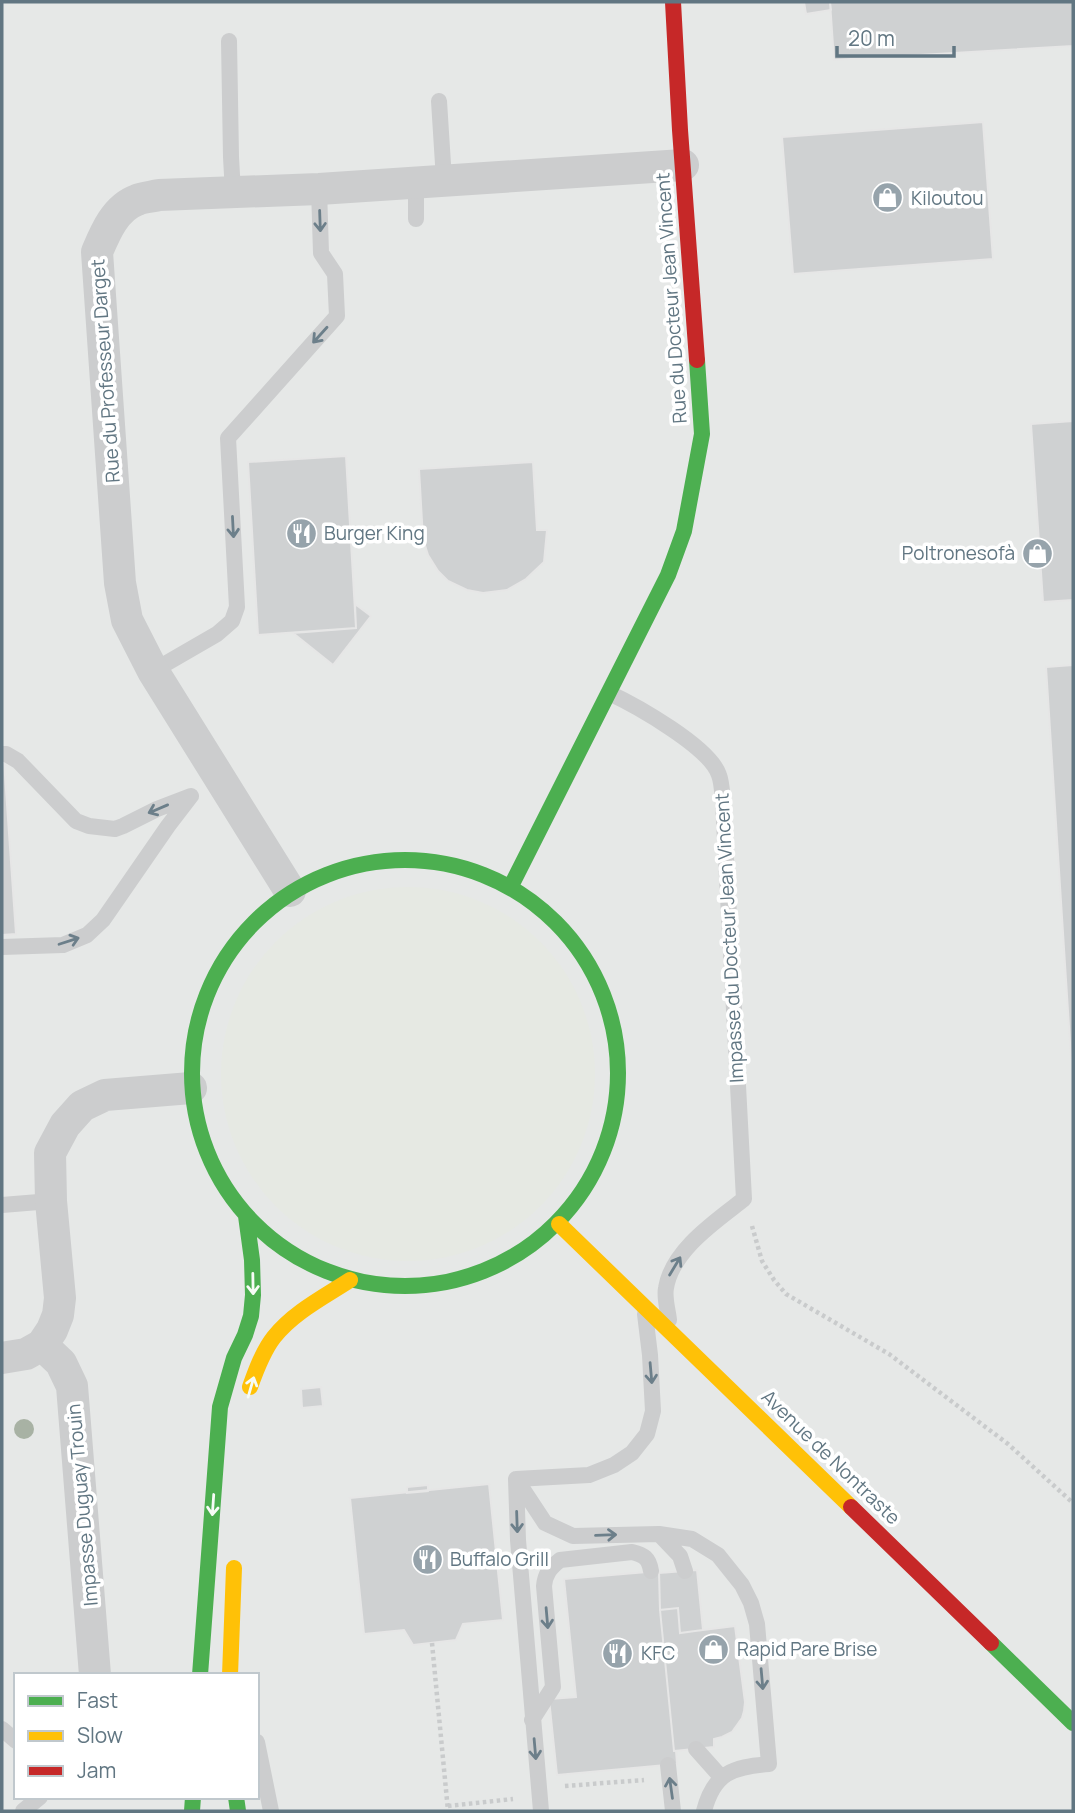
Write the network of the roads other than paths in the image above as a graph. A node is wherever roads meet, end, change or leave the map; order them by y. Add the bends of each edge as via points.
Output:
1 (673, 2) edge
2 (229, 41) dead end
3 (439, 101) dead end
4 (683, 165) junction
5 (430, 181) junction
6 (319, 189) junction
7 (233, 193) junction
8 (416, 219) dead end
9 (153, 671) junction
10 (609, 693) junction
11 (2, 754) edge
12 (205, 787) junction
13 (511, 886) junction
14 (290, 891) junction
15 (2, 947) edge
16 (191, 1088) junction
17 (51, 1202) junction
18 (2, 1205) edge
19 (246, 1216) junction
20 (559, 1224) junction
21 (350, 1280) junction
22 (643, 1305) junction
23 (670, 1331) junction
24 (42, 1345) junction
25 (2, 1358) edge
26 (247, 1398) dead end
27 (516, 1479) junction
28 (659, 1534) junction
29 (235, 1551) dead end
30 (651, 1571) dead end
31 (685, 1571) dead end
32 (232, 1604) junction
33 (95, 1673) edge
34 (200, 1673) edge
35 (230, 1673) edge
36 (245, 1673) edge
37 (532, 1720) junction
38 (1073, 1723) edge
39 (695, 1749) dead end
40 (259, 1752) edge
41 (668, 1765) dead end
42 (721, 1777) junction
43 (38, 1799) edge
44 (23, 1811) edge
45 (271, 1811) edge
46 (538, 1811) edge
47 (673, 1811) edge
48 (704, 1811) edge

1 - 4 main road, Rue du Docteur Jean Vincent
2 - 7 lane
3 - 5 lane
4 - 5 street, Rue du Professeur Darget
4 - 10 main road, Rue du Docteur Jean Vincent via 702,434 684,531
5 - 6 street, Rue du Professeur Darget
5 - 8 lane
6 - 7 street, Rue du Professeur Darget
6 -> 9 lane via 321,253 335,274 337,316 228,438 237,607 232,621 217,634
7 - 9 street, Rue du Professeur Darget via 135,200 118,213 97,252 120,583 127,620
9 - 12 street, Rue du Professeur Darget
10 - 13 main road, Rue du Docteur Jean Vincent
23 -> 10 lane, Impasse du Docteur Jean Vincent via 665,1290 671,1270 704,1231 744,1199 723,802 719,773 705,754 645,711
12 -> 11 lane via 115,829 89,826 76,821 18,761
12 - 14 street, Rue du Professeur Darget
15 -> 12 lane via 63,944 87,934 103,920 168,826
13 - 14 main road via 454,864 398,858 342,867
13 - 20 main road via 560,924 598,978 618,1041 618,1107 598,1170
14 - 16 main road via 247,928 214,975 195,1030
16 - 17 street via 105,1095 82,1106 50,1153
16 - 19 main road via 208,1156
17 - 18 lane
17 - 24 street via 60,1298 58,1315
19 - 21 main road via 293,1256
19 -> 34 main road via 253,1260 251,1316 220,1407
20 - 21 main road via 515,1258 463,1280 407,1288
20 - 22 main road, Avenue de Nontraste
26 -> 21 main road via 259,1362 275,1335
22 - 23 main road, Avenue de Nontraste
22 -> 27 lane via 653,1411 648,1434 632,1453 589,1475
23 - 38 main road, Avenue de Nontraste
24 - 25 street via 26,1354
24 - 33 street, Impasse Duguay Trouin via 61,1363 72,1386
27 -> 28 lane via 545,1523 572,1536
27 -> 37 lane
28 - 31 lane via 680,1556
28 -> 42 lane via 692,1539 718,1555 742,1585 757,1623 769,1764 743,1766
29 - 32 main road
30 -> 37 lane via 643,1554 632,1552 560,1560 552,1567 544,1586 554,1687
32 - 35 main road
32 - 36 lane
37 -> 46 lane
39 - 42 lane
40 - 45 lane
47 -> 41 lane
42 - 48 lane
43 - 44 lane

